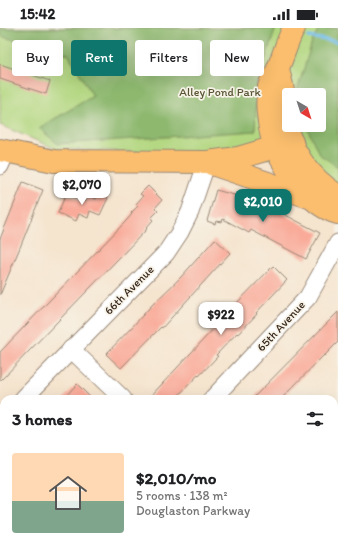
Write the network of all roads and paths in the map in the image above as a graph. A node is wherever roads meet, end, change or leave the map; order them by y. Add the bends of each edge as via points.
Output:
1 (294, 28) edge
2 (282, 138) junction
3 (2, 156) edge
4 (207, 162) junction
5 (338, 196) edge
6 (314, 199) junction
7 (338, 213) edge
8 (338, 243) edge
9 (71, 349) junction
10 (28, 395) edge
11 (119, 395) edge
12 (216, 395) edge

1 - 2 main road via 269,87 267,107
2 - 4 main road via 232,146
2 - 5 main road via 309,173
2 - 6 main road via 290,171
3 - 4 main road via 54,161
4 - 6 main road
4 - 9 street, 66th Avenue via 190,212 166,253
6 - 7 main road via 330,211
8 - 12 street, 65th Avenue via 308,296
9 - 10 street, 66th Avenue
9 - 11 street

